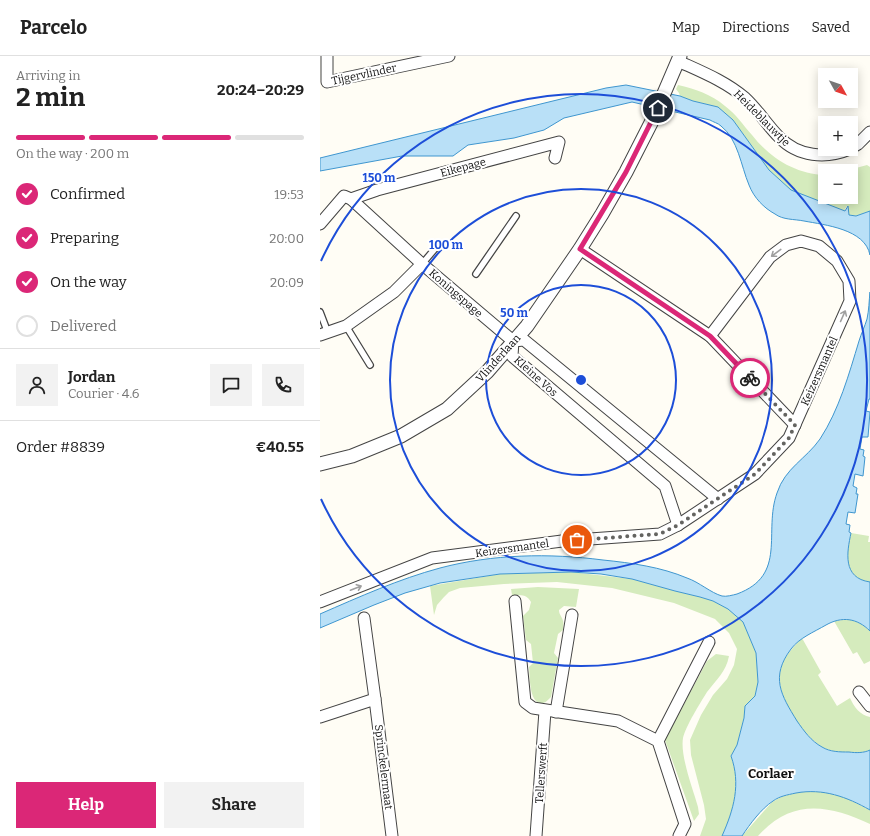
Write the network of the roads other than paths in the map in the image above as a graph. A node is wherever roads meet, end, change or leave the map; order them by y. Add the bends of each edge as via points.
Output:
1 (326, 56) edge
2 (449, 56) edge
3 (679, 59) edge
4 (323, 83) edge
5 (870, 132) edge
6 (858, 144) edge
7 (818, 155) edge
8 (555, 158) dead end
9 (348, 198) junction
10 (516, 216) dead end
11 (320, 224) edge
12 (438, 244) dead end
13 (580, 249) junction
14 (422, 264) junction
15 (476, 274) dead end
16 (320, 312) edge
17 (346, 326) junction
18 (324, 334) edge
19 (710, 336) junction
20 (513, 341) junction
21 (370, 365) dead end
22 (795, 425) junction
23 (320, 464) edge
24 (718, 499) junction
25 (678, 525) junction
26 (515, 600) dead end
27 (320, 602) edge
28 (572, 615) dead end
29 (364, 618) dead end
30 (709, 642) dead end
31 (859, 692) dead end
32 (375, 698) junction
33 (870, 706) edge
34 (550, 711) junction
35 (320, 717) edge
36 (658, 741) junction
37 (392, 836) edge
38 (536, 836) edge
39 (679, 836) edge

1 - 4 street, Tijgervlinder
2 - 4 street, Tijgervlinder
3 - 7 street, Heideblauwtje via 735,90 755,108 787,145
3 - 13 street, Vlinderlaan via 626,172
5 - 6 street, Heideblauwtje
8 - 9 street, Eikepage via 559,142
9 - 11 street
9 - 14 street
10 - 15 lane
12 - 14 lane
13 - 19 street
13 - 20 street, Vlinderlaan via 527,326
14 - 17 street, Koningspage via 394,292
14 - 20 street, Koningspage
16 - 18 lane
17 - 18 street, Koningspage
17 - 21 lane
19 - 22 street
22 -> 19 street, Keizersmantel via 850,301 849,281 837,261 819,246 801,241 786,245 770,257
20 - 23 street, Vlinderlaan via 487,372 447,409 401,436 352,456
20 - 24 street, Kleine Vos via 524,340
20 - 25 street, Kleine Vos via 512,356 665,486
22 - 24 street, Keizersmantel via 789,438 755,474
24 - 25 street, Keizersmantel
27 -> 25 street, Keizersmantel via 432,558 562,541 660,534
26 - 34 street via 525,702 533,708
28 - 34 street, Tellerswerft
29 - 32 street, Sprinckelermaat
30 - 36 street
31 - 33 street
32 - 35 street
32 - 37 street, Sprinckelermaat
34 - 36 street via 618,721
34 - 38 street, Tellerswerft
36 - 39 street via 685,824

